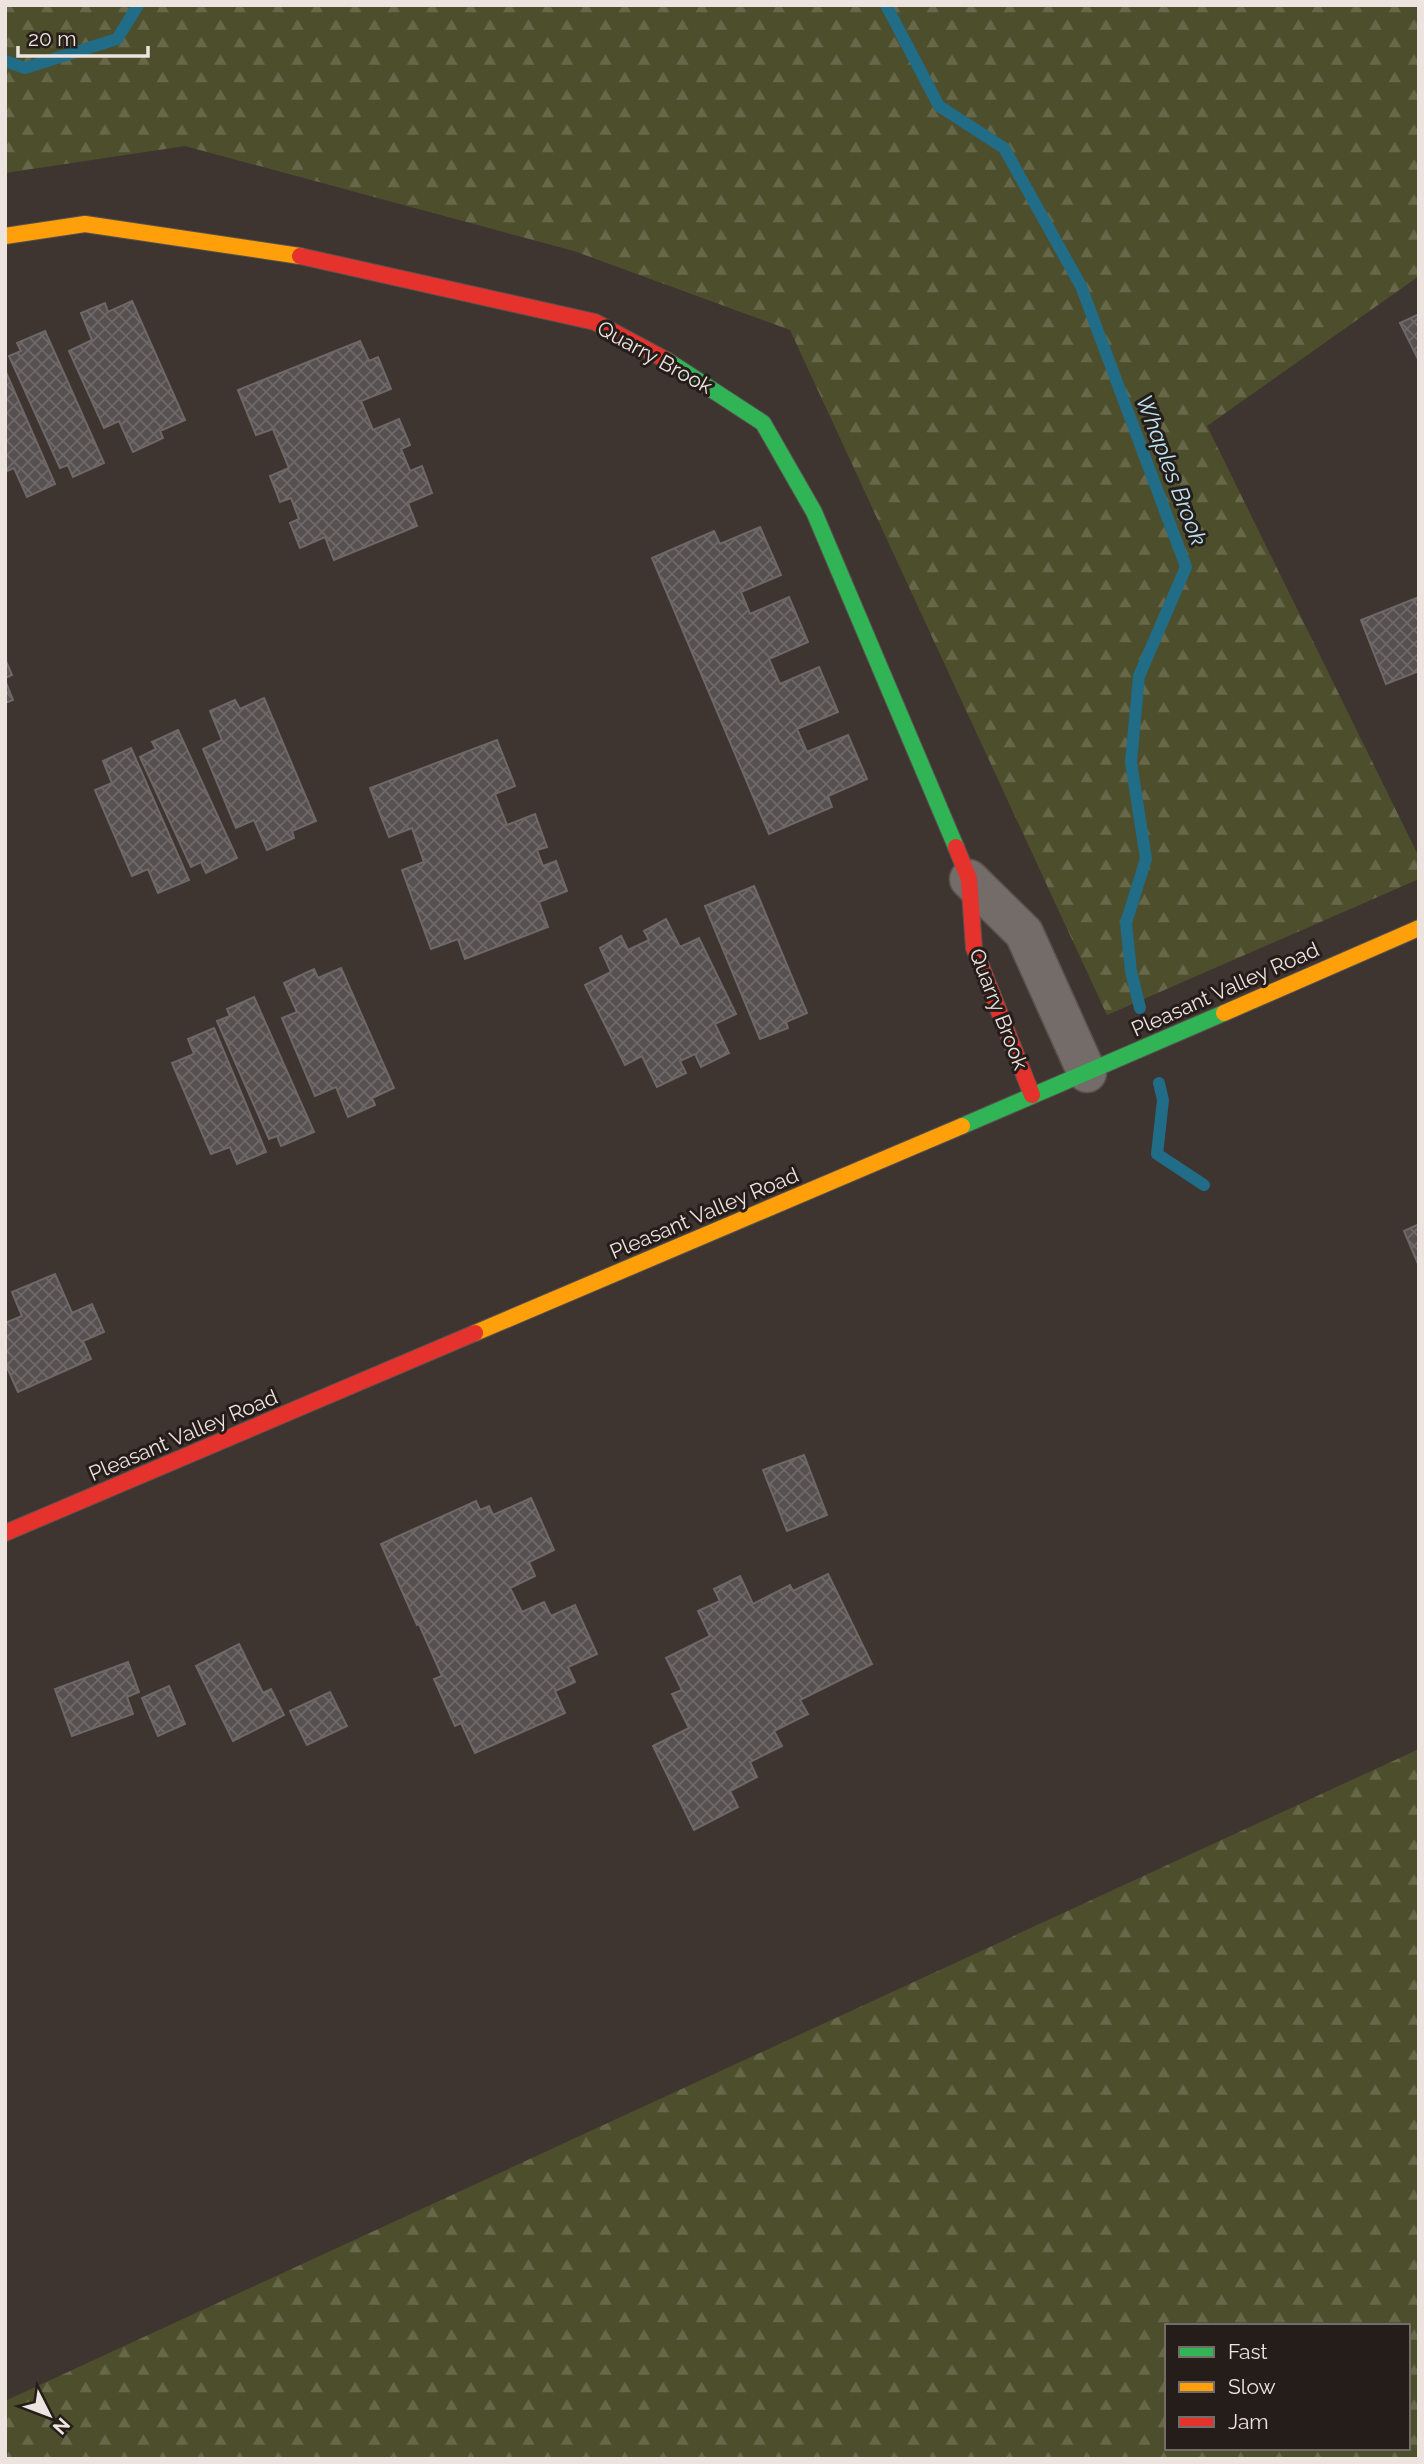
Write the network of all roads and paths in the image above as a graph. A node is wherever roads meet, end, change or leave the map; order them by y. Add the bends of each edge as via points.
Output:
1 (5, 236) edge
2 (969, 879) junction
3 (1419, 928) edge
4 (1087, 1073) junction
5 (1032, 1095) junction
6 (5, 1533) edge

1 - 2 main road, Quarry Brook via 85,225 307,257 595,322 684,369 763,423 814,512
2 - 4 street, Quarry Brook via 1024,933
2 - 5 main road, Quarry Brook via 974,948
3 - 4 main road, Pleasant Valley Road
4 - 5 main road, Pleasant Valley Road
5 - 6 main road, Pleasant Valley Road

